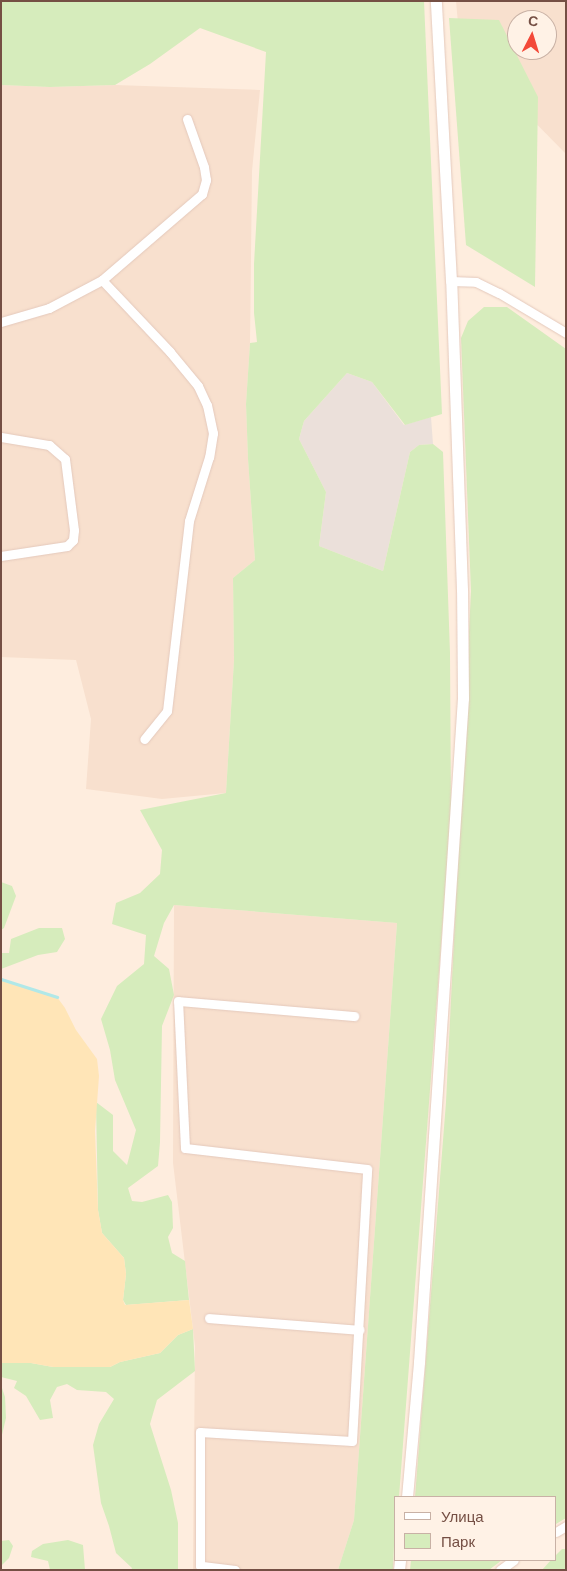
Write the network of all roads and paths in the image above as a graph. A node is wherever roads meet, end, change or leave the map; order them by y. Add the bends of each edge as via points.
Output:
1 (436, 1) edge
2 (187, 119) dead end
3 (102, 280) junction
4 (451, 281) junction
5 (1, 322) edge
6 (566, 333) edge
7 (1, 437) edge
8 (1, 556) edge
9 (144, 739) dead end
10 (354, 1016) dead end
11 (209, 1318) dead end
12 (360, 1330) junction
13 (407, 1496) edge
14 (513, 1561) edge
15 (200, 1568) edge
16 (236, 1570) edge
17 (500, 1570) edge

1 - 4 main road
2 - 3 street via 204,167 206,180 202,194
3 - 5 street via 49,308
3 - 9 street via 198,386 207,405 213,433 188,529 168,711
4 - 6 street via 476,282
4 - 13 main road via 462,590 462,698
7 - 8 street via 49,445 65,460 74,530 73,540 67,546
10 - 12 street via 178,1001 185,1148 367,1168
11 - 12 street
12 - 15 street via 352,1441 200,1432
14 - 17 street
15 - 16 street

